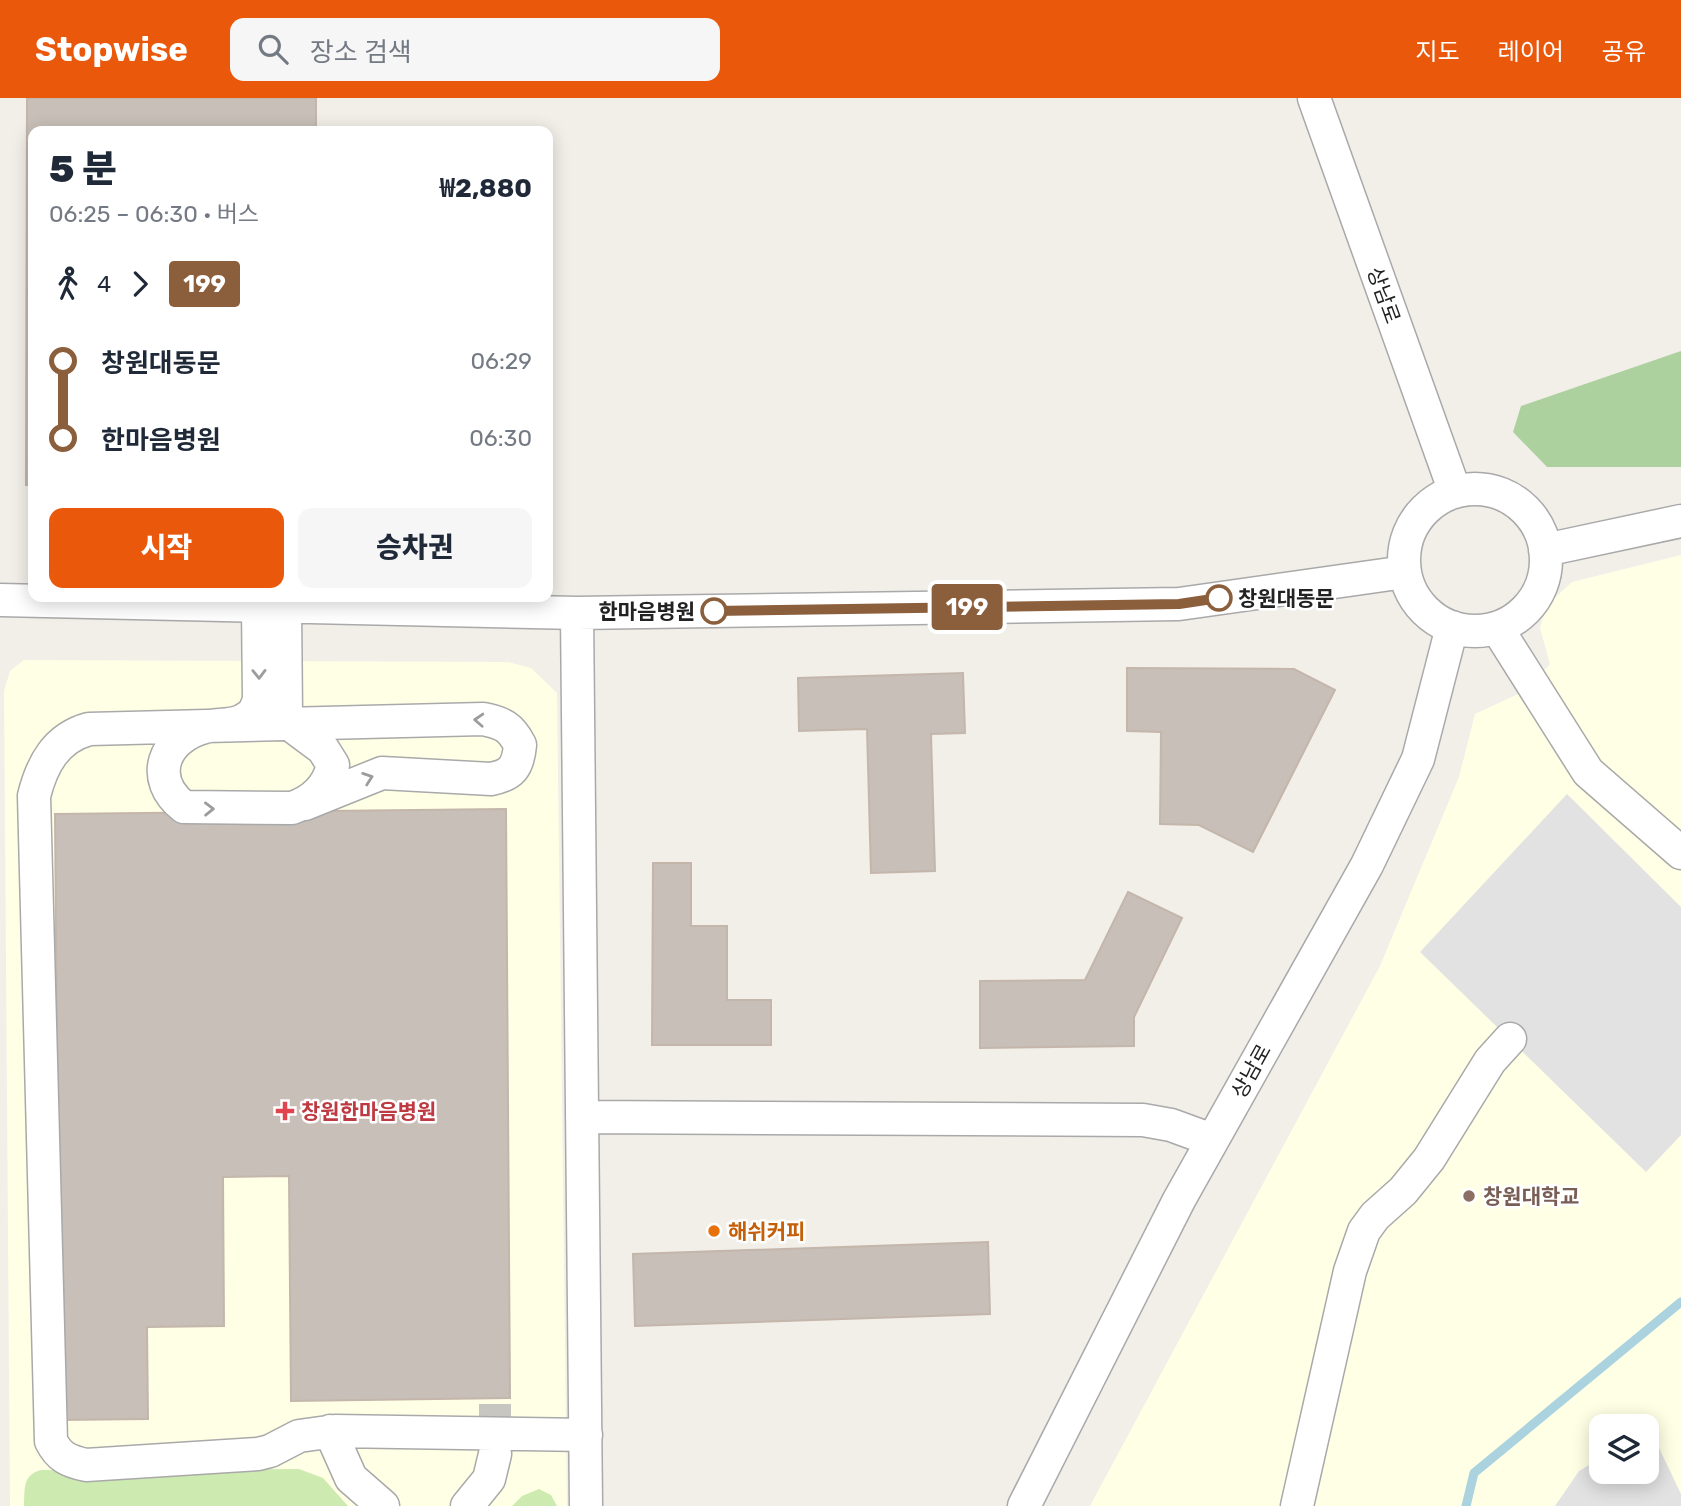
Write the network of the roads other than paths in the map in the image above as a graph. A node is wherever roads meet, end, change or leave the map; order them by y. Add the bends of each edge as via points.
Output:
1 (1314, 98) edge
2 (1455, 492) junction
3 (1681, 521) edge
4 (1545, 550) junction
5 (1405, 572) junction
6 (0, 600) edge
7 (28, 601) edge
8 (78, 602) edge
9 (272, 607) junction
10 (577, 613) junction
11 (1452, 627) junction
12 (1497, 628) junction
13 (288, 723) junction
14 (208, 726) junction
15 (305, 803) junction
16 (1681, 853) edge
17 (1510, 1039) dead end
18 (582, 1117) junction
19 (1212, 1140) junction
20 (330, 1431) junction
21 (586, 1435) junction
22 (495, 1454) tunnel mouth
23 (383, 1506) edge
24 (467, 1506) edge
25 (586, 1506) edge
26 (1024, 1506) edge
27 (1297, 1506) edge

1 - 2 street, 상남로
2 - 4 street via 1492,490 1514,500 1532,517
2 - 5 street via 1424,510 1410,530
3 - 4 street
4 - 12 street via 1543,581 1533,601 1517,618
5 - 10 street via 1179,604
5 - 11 street via 1416,601 1432,617
6 - 7 street
8 - 9 street
9 - 10 street
9 - 13 street
9 -> 14 street via 254,713 240,722
10 - 18 street
11 - 12 street via 1474,631
11 - 19 street, 상남로 via 1418,759 1367,864
12 - 16 street via 1588,772
13 - 14 street
13 - 15 street via 323,749 333,765 330,778
15 -> 13 street via 382,773 506,776 515,769 520,745 502,723 483,719
14 -> 15 street via 169,750 163,765 170,796 195,809 292,808
14 - 20 street via 89,729 70,734 52,751 39,774 34,796 51,1441 68,1461 86,1465 258,1454 299,1436
17 - 27 street via 1490,1061 1429,1159 1364,1231 1350,1271
18 - 19 street via 1143,1120
18 - 21 street
19 - 26 street, 상남로
20 - 21 street
20 - 23 street via 351,1478
21 - 25 street
22 - 24 street via 489,1479

